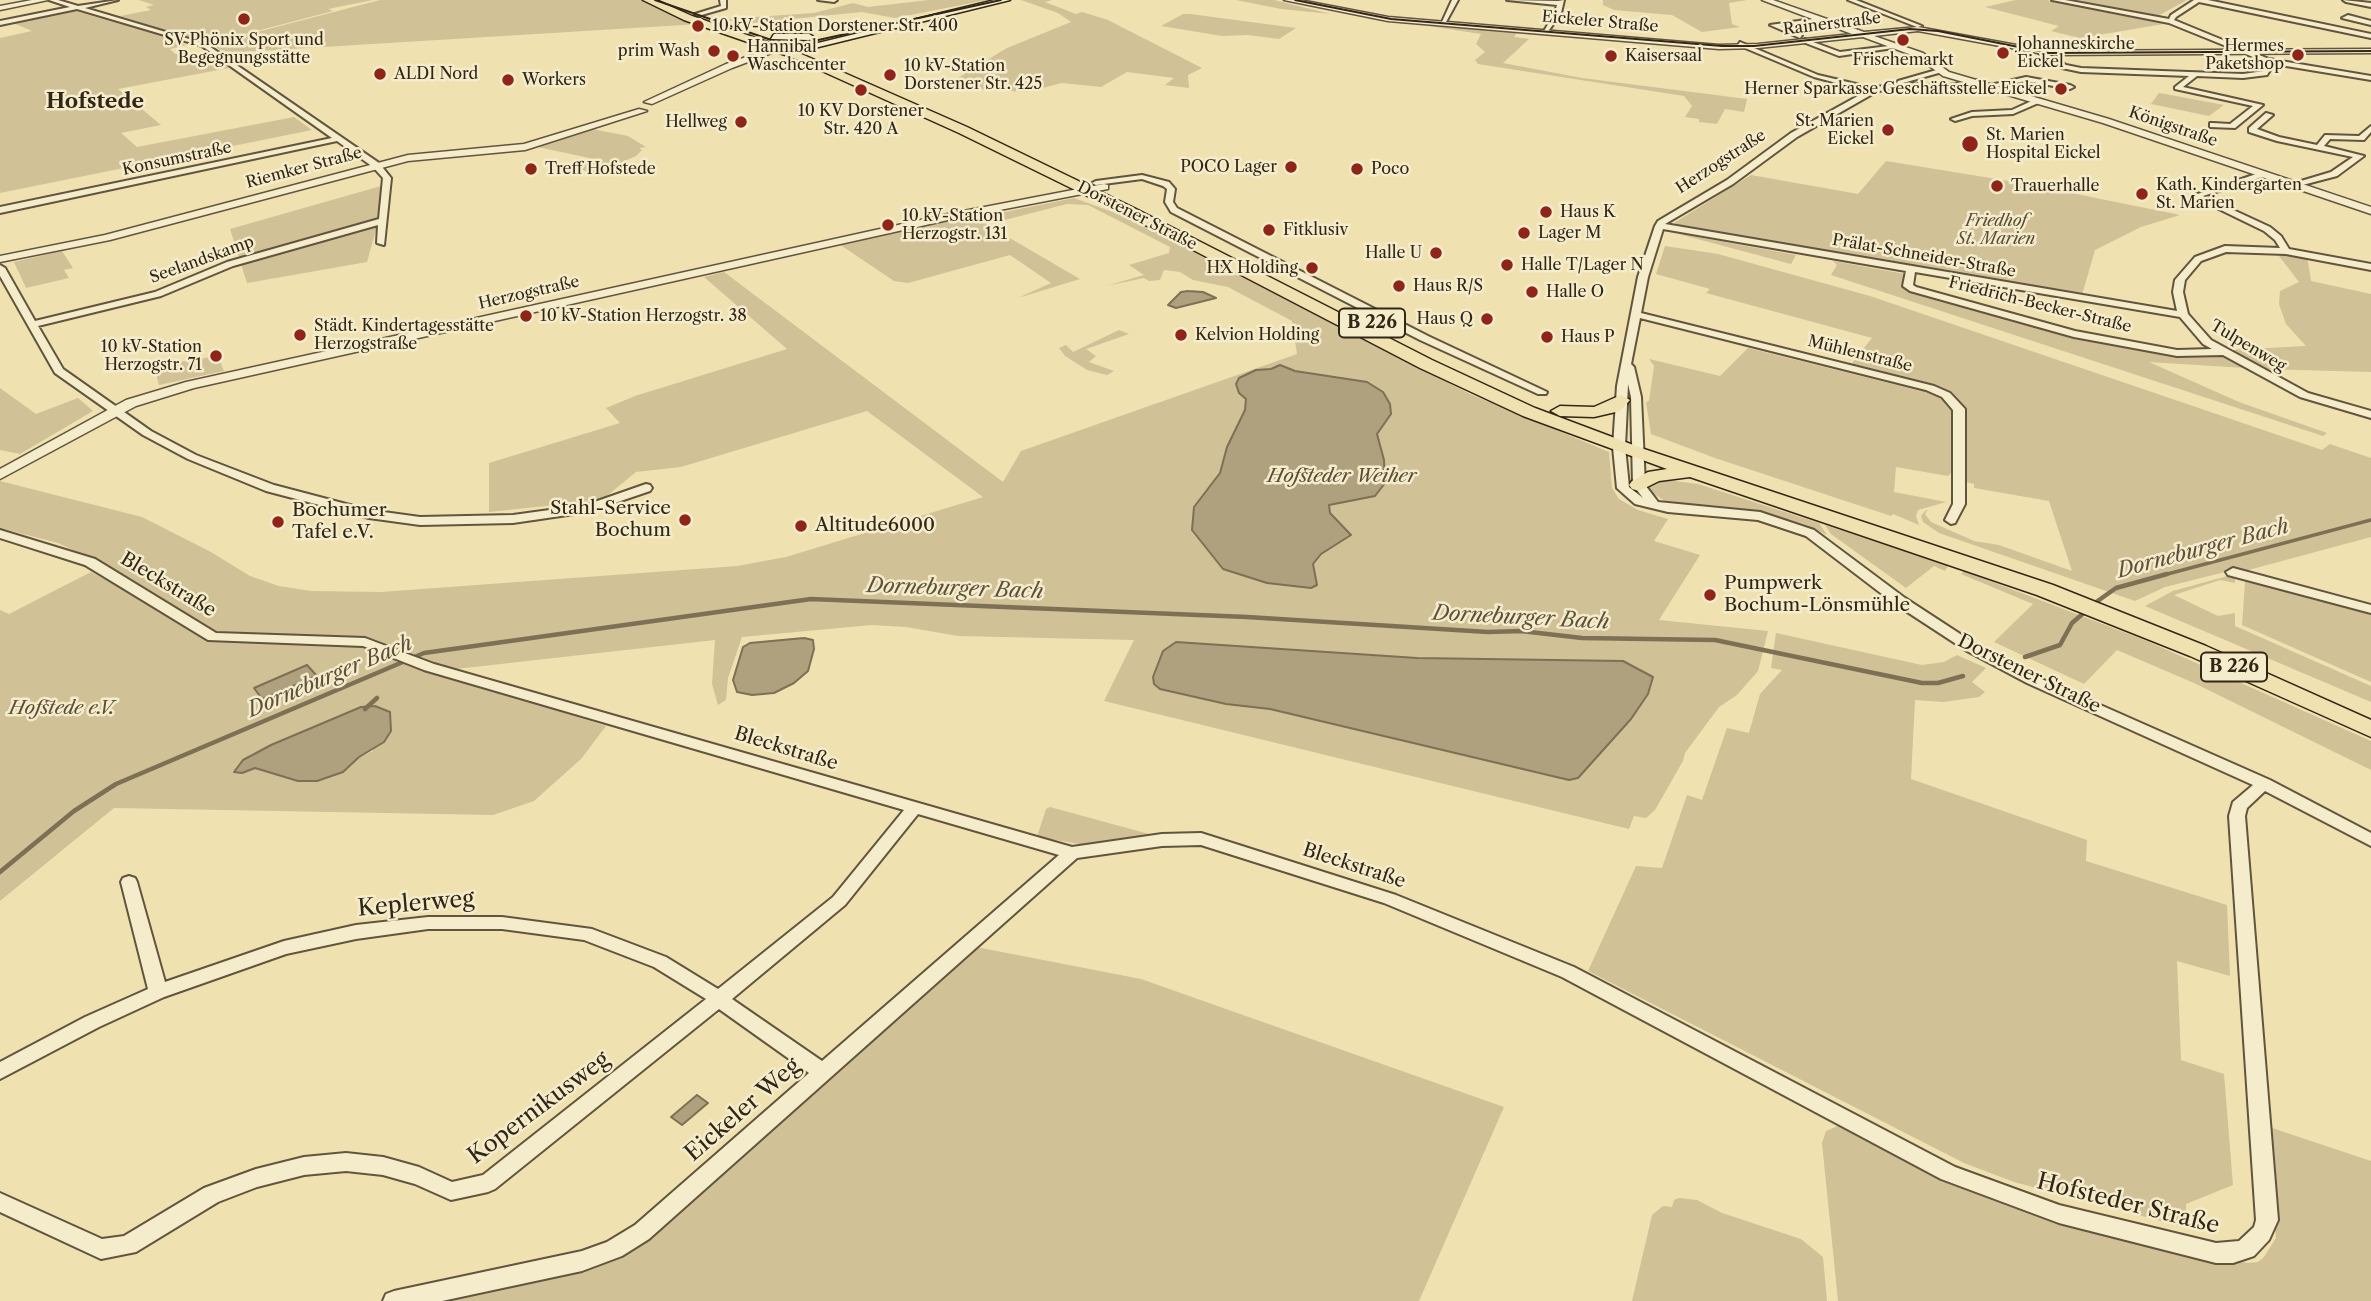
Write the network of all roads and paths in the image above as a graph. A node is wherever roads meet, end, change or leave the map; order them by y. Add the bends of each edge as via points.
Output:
1 (44, 0) edge
2 (52, 0) edge
3 (115, 0) edge
4 (648, 0) edge
5 (666, 0) edge
6 (723, 0) edge
7 (821, 0) edge
8 (834, 0) edge
9 (992, 0) edge
10 (1006, 0) edge
11 (1288, 0) edge
12 (1455, 0) edge
13 (1510, 0) edge
14 (1766, 0) edge
15 (1851, 0) edge
16 (2056, 0) edge
17 (2199, 0) edge
18 (2346, 0) edge
19 (1307, 1) edge
20 (1560, 2) edge
21 (2371, 5) edge
22 (74, 7) junction
23 (0, 8) edge
24 (698, 14) junction
25 (2348, 17) dead end
26 (1818, 19) junction
27 (1444, 21) junction
28 (2171, 21) junction
29 (0, 23) edge
30 (2371, 23) edge
31 (1921, 28) junction
32 (1548, 30) junction
33 (1859, 33) junction
34 (831, 35) junction
35 (2371, 36) edge
36 (774, 37) junction
37 (1802, 38) junction
38 (1742, 46) junction
39 (1897, 47) junction
40 (790, 48) junction
41 (2039, 51) junction
42 (2244, 52) junction
43 (2369, 52) edge
44 (2273, 62) junction
45 (2064, 67) junction
46 (1940, 71) junction
47 (2195, 75) junction
48 (2371, 78) edge
49 (1907, 80) junction
50 (1976, 82) junction
51 (2045, 82) junction
52 (1893, 85) junction
53 (1916, 86) junction
54 (1992, 86) junction
55 (2070, 87) dead end
56 (1873, 90) junction
57 (2037, 100) junction
58 (653, 102) junction
59 (631, 110) junction
60 (642, 111) junction
61 (2269, 115) dead end
62 (618, 118) junction
63 (1955, 119) dead end
64 (2213, 125) dead end
65 (2371, 128) edge
66 (338, 139) junction
67 (2319, 148) junction
68 (376, 165) junction
69 (2262, 174) junction
70 (2294, 186) junction
71 (1092, 187) junction
72 (2371, 211) edge
73 (0, 212) edge
74 (383, 220) junction
75 (1659, 226) junction
76 (381, 243) dead end
77 (2286, 251) junction
78 (0, 259) edge
79 (2371, 267) edge
80 (0, 268) edge
81 (1912, 270) junction
82 (1638, 315) junction
83 (2183, 316) junction
84 (31, 325) junction
85 (2224, 352) junction
86 (1628, 364) junction
87 (1542, 391) dead end
88 (1621, 400) junction
89 (113, 411) junction
90 (1560, 411) junction
91 (2371, 415) edge
92 (1628, 444) junction
93 (0, 475) edge
94 (1703, 476) junction
95 (1639, 485) junction
96 (646, 488) dead end
97 (1653, 503) junction
98 (1951, 520) dead end
99 (0, 534) edge
100 (2233, 572) dead end
101 (2092, 602) junction
102 (2371, 609) edge
103 (2371, 714) edge
104 (2371, 729) edge
105 (2264, 784) junction
106 (913, 809) junction
107 (2371, 840) edge
108 (1072, 853) junction
109 (129, 882) dead end
110 (1567, 972) joint
111 (158, 992) junction
112 (719, 999) junction
113 (0, 1071) edge
114 (823, 1072) junction
115 (0, 1202) edge
116 (394, 1301) edge

1 - 23 street
2 - 22 street
3 - 22 street
4 - 40 main road, Dorstener Straße / B 226 via 688,18
5 - 24 main road, Dorstener Straße / B 226
6 - 24 street via 724,7
7 - 8 street
9 - 34 main road
10 - 40 main road
11 - 19 street, Eickeler Straße
12 - 27 street
13 - 20 street
14 - 26 street, Königstraße
15 - 31 street
16 - 28 street
17 - 28 street
17 - 35 street
18 - 21 street
19 - 27 street, Eickeler Straße via 1371,14
19 - 32 street, Eickeler Straße via 1388,19
20 - 32 street
22 - 29 street
22 - 66 street via 204,45
24 - 36 main road, Dorstener Straße / B 226
25 - 30 street
26 - 33 street, Königstraße
26 - 37 street via 1773,24
27 - 32 street, Eickeler Straße
28 - 42 street
31 - 33 street, Rainerstraße
31 - 41 street, Rainerstraße
32 - 38 street, Eickeler Straße
33 - 37 street, Rainerstraße
33 - 38 street, Rainerstraße
33 - 39 street, Königstraße
34 - 36 main road
34 - 40 main road
36 - 40 main road, Dorstener Straße / B 226
37 - 38 street, Rainerstraße
37 - 39 street via 1839,54
38 - 56 street, Eickeler Straße via 1816,76
39 - 46 street, Königstraße via 1929,60
40 - 58 street via 717,73
40 - 71 main road, Dorstener Straße / B 226
41 - 42 street, Rainerstraße
41 - 45 street
42 - 43 street, Rainerstraße
42 - 44 street
44 - 47 street via 2271,70 2260,75
44 - 48 street
45 - 47 street
45 - 51 street
46 - 49 street
46 - 50 street, Königstraße
47 - 64 street via 2177,88 2259,105 2232,126
49 - 52 street
49 - 53 street
50 - 53 street, Herzogstraße via 1944,88
50 - 54 street, Königstraße
51 - 54 street via 2022,79
51 - 55 street
52 - 53 street, Herzogstraße
52 - 56 street, Herzogstraße
54 - 57 street, Königstraße
56 - 75 street, Herzogstraße via 1794,135
57 - 63 street via 2007,114
57 - 69 street, Königstraße
58 - 59 street, Riemker Straße via 631,105
58 - 60 street, Riemker Straße via 656,108
59 - 60 street
59 - 62 street, Riemker Straße
60 - 62 street, Riemker Straße
61 - 67 street via 2252,130
62 - 68 street, Riemker Straße via 513,150 433,154
65 - 67 street via 2361,138 2328,137
66 - 68 street
66 - 73 street, Konsumstraße
67 - 70 street via 2360,156 2334,174
68 - 74 street via 387,178
68 - 78 street, Riemker Straße via 106,237
69 - 70 street, Königstraße
69 - 77 street via 2196,196 2260,225 2278,238
70 - 72 street, Königstraße
71 - 87 street, Herzogstraße via 1155,180 1170,186 1169,202 1174,210 1410,330
71 - 89 street, Herzogstraße via 191,385
71 - 90 main road, Dorstener Straße / B 226
71 - 92 main road, Dorstener Straße / B 226 via 1437,370 1529,412
74 - 76 street
74 - 84 street, Seelandskamp via 230,264 158,294
75 - 81 street, Prälat-Schneider-Straße
75 - 82 street via 1643,277
77 - 79 street
77 - 83 street via 2225,249 2197,259 2180,280
80 - 84 street
81 - 83 street, Prälat-Schneider-Straße
81 - 85 street, Friedrich-Becker-Straße via 1908,285 1913,289 2074,334 2177,353
82 - 86 street
82 - 98 street, Mühlenstraße via 1946,395 1959,409 1959,504
83 - 85 street, Tulpenweg via 2197,334
84 - 89 street via 59,371
85 - 91 street, Tulpenweg via 2304,395
86 - 88 street
86 - 92 street via 1636,397
88 - 90 main road via 1614,407 1594,412
88 - 92 street
89 - 93 street, Herzogstraße
89 - 96 street via 192,457 270,488 397,518 464,521 542,516 605,504
90 - 92 main road, Dorstener Straße / B 226
92 - 94 main road, Dorstener Straße / B 226
92 - 95 street
92 - 97 street, Dorstener Straße via 1623,488 1634,499
92 - 101 main road, Dorstener Straße / B 226 via 1952,545
94 - 95 main road via 1660,475
94 - 101 main road, Dorstener Straße / B 226
95 - 97 street
97 - 105 street, Dorstener Straße via 1668,509 1760,516 1810,533 1972,648 2032,680
99 - 106 street, Bleckstraße via 90,562 213,637 365,642 429,667
100 - 102 street
101 - 103 main road, Dorstener Straße / B 226
101 - 104 main road, Dorstener Straße / B 226
105 - 107 street, Dorstener Straße
105 - 110 street, Hofsteder Straße via 2239,806 2237,816 2267,1220 2254,1243 2233,1253 2145,1238 2059,1214 1948,1173
106 - 108 street, Bleckstraße
106 - 112 street, Kopernikusweg via 839,901
108 - 110 street, Bleckstraße via 1201,839 1399,902
108 - 114 street, Eickeler Weg
109 - 111 street
111 - 112 street, Keplerweg via 284,948 356,932 428,923 502,923 558,928 613,943 660,962
111 - 113 street, Keplerweg
112 - 114 street, Keplerweg
112 - 115 street, Kopernikusweg via 488,1183 451,1191 383,1166 346,1162 304,1166 211,1195 128,1245 101,1249
114 - 116 street, Eickeler Weg via 642,1231 614,1249 582,1261

